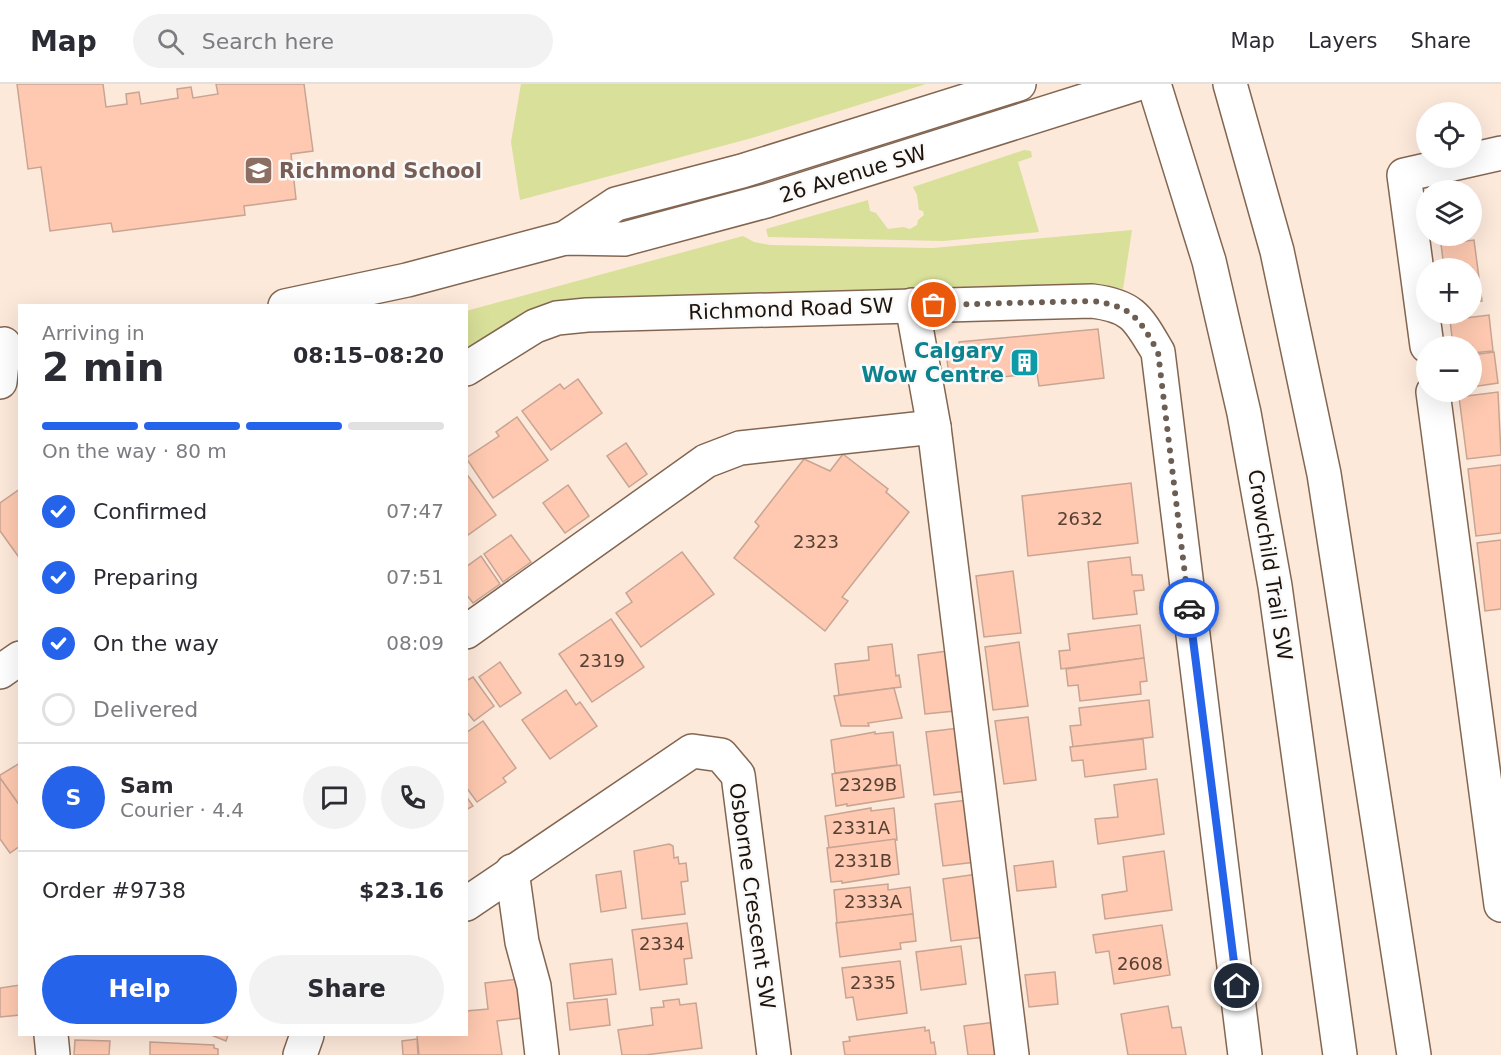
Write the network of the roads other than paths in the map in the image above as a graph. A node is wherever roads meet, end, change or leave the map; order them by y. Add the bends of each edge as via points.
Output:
1 (1019, 84) edge
2 (1137, 84) edge
3 (1154, 84) edge
4 (1230, 84) edge
5 (1501, 153) edge
6 (565, 238) junction
7 (294, 304) edge
8 (912, 305) junction
9 (1426, 336) edge
10 (8, 343) edge
11 (468, 368) edge
12 (0, 382) edge
13 (1435, 402) edge
14 (934, 427) junction
15 (468, 631) edge
16 (18, 659) edge
17 (0, 672) edge
18 (1496, 811) edge
19 (512, 871) junction
20 (468, 903) edge
21 (1501, 905) edge
22 (51, 1036) edge
23 (307, 1036) edge
24 (53, 1055) edge
25 (300, 1055) edge
26 (542, 1055) edge
27 (774, 1055) edge
28 (1012, 1055) edge
29 (1245, 1055) edge
30 (1340, 1055) edge
31 (1414, 1055) edge

1 - 6 main road, 26 Avenue SW via 742,171 616,204
2 - 6 main road, 26 Avenue SW via 766,201 624,239
3 - 30 main road, Crowchild Trail SW via 1209,261 1244,413 1275,586
4 - 31 main road via 1277,251 1324,474
5 - 9 main road via 1404,175
6 - 7 main road, 26 Avenue SW via 407,280
8 - 11 main road, Richmond Road SW via 557,318 535,326
8 - 14 main road
8 - 29 main road, Richmond Road SW via 1092,301 1117,304 1142,323 1158,352
10 - 12 main road
13 - 18 main road
14 - 15 main road via 740,448 706,461
14 - 28 main road
16 - 17 main road
18 - 21 main road
19 - 20 main road, Osborne Crescent SW
19 - 26 main road via 522,942 534,986
19 - 27 main road, Osborne Crescent SW via 692,751 721,755 738,775
22 - 24 main road
23 - 25 main road

